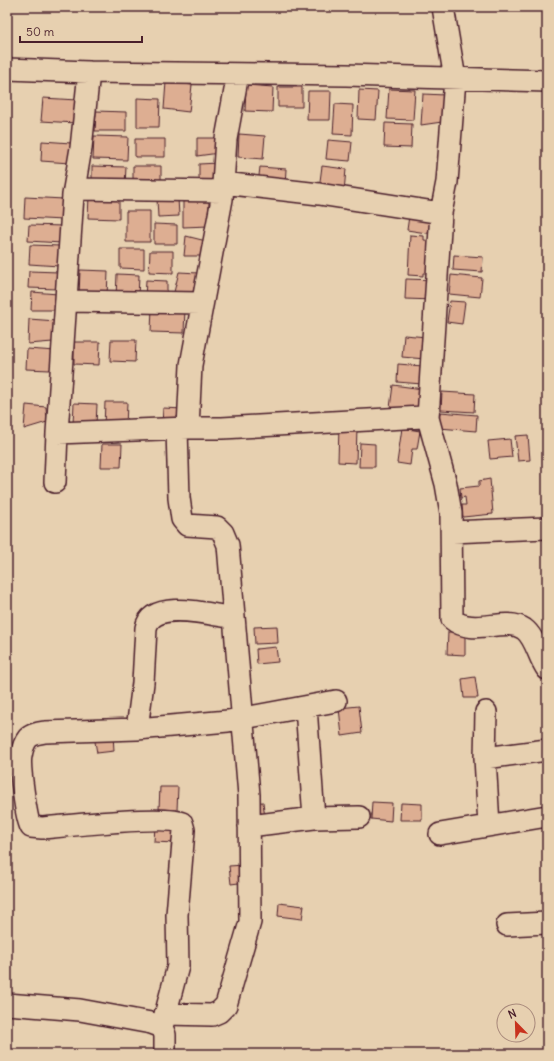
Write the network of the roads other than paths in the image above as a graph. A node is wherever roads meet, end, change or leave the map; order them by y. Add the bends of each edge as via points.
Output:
1 (443, 7) edge
2 (7, 69) edge
3 (89, 72) junction
4 (238, 74) junction
5 (455, 79) junction
6 (547, 81) edge
7 (222, 187) junction
8 (75, 189) junction
9 (441, 213) junction
10 (67, 301) junction
11 (201, 303) junction
12 (428, 418) junction
13 (183, 428) junction
14 (56, 433) junction
15 (55, 482) dead end
16 (547, 528) edge
17 (452, 532) junction
18 (234, 618) junction
19 (547, 669) edge
20 (336, 701) dead end
21 (306, 707) junction
22 (486, 712) dead end
23 (242, 719) junction
24 (137, 729) junction
25 (547, 750) edge
26 (14, 758) edge
27 (485, 758) junction
28 (547, 816) edge
29 (359, 817) dead end
30 (314, 818) junction
31 (489, 825) junction
32 (250, 826) junction
33 (440, 834) dead end
34 (547, 923) edge
35 (507, 924) dead end
36 (7, 1004) edge
37 (164, 1021) junction
38 (165, 1054) edge

1 - 5 street
2 - 3 street
3 - 4 street
3 - 8 street
4 - 5 street
4 - 7 street via 226,139
5 - 6 street
5 - 9 street via 447,182
7 - 8 street
7 - 9 street via 319,194
7 - 11 street
8 - 10 street
9 - 12 street
10 - 11 street
10 - 14 street
11 - 13 street
12 - 13 street
12 - 17 street via 446,484
13 - 14 street
13 - 18 street via 179,498 182,519 187,525 217,527 223,532 228,545
14 - 15 street
16 - 17 street
17 - 19 street via 452,619 457,623 477,628 512,625 524,629
18 - 23 street
18 - 24 street via 177,610 163,611 152,616 146,628
20 - 21 street
21 - 23 street
21 - 30 street
22 - 27 street
23 - 24 street
23 - 32 street
24 - 26 street via 34,734 28,738
25 - 27 street
26 - 37 street via 31,827 155,820 177,820 182,823 184,830 177,915 178,966
27 - 31 street
28 - 31 street
29 - 30 street
30 - 32 street
31 - 33 street
32 - 37 street via 250,922 226,1005 212,1015
34 - 35 street
36 - 37 street via 80,1010 151,1023
37 - 38 street

